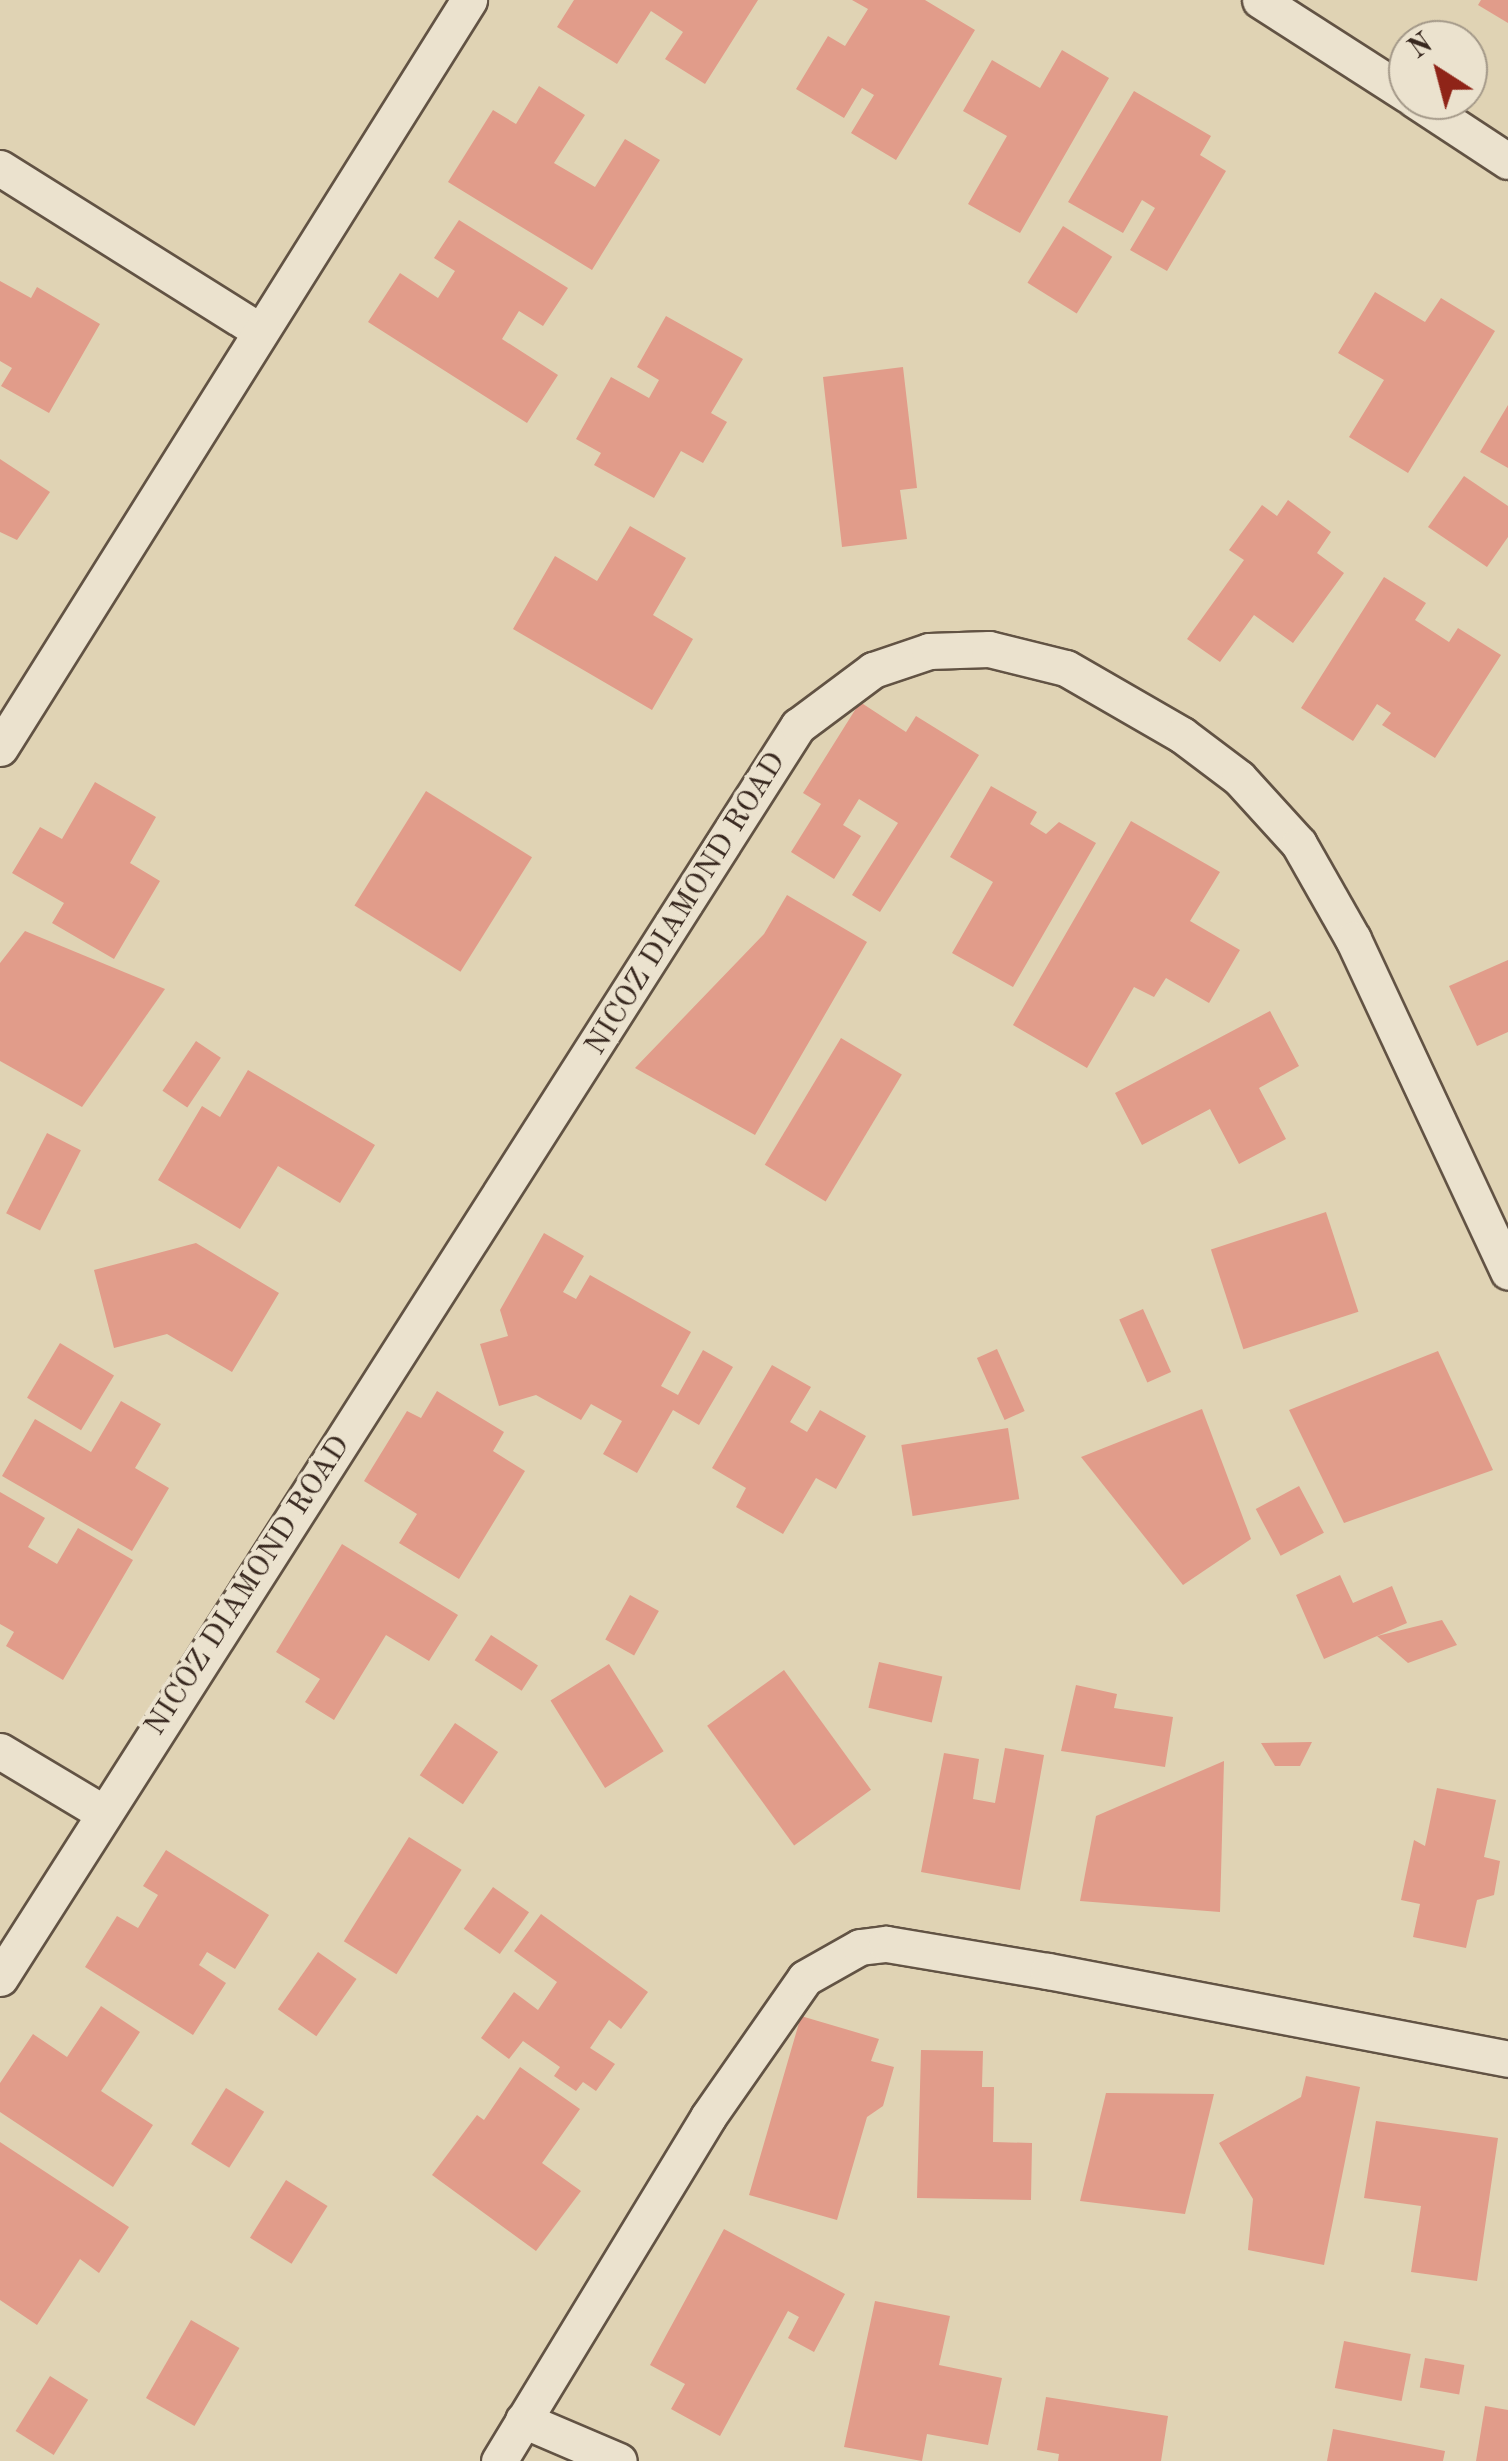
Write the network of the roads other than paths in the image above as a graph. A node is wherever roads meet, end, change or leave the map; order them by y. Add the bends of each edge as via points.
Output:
1 (469, 0) edge
2 (1260, 0) edge
3 (1300, 10) edge
4 (1388, 79) edge
5 (1445, 120) edge
6 (1508, 162) edge
7 (0, 168) edge
8 (258, 330) junction
9 (0, 748) edge
10 (1508, 1272) edge
11 (0, 1751) edge
12 (102, 1812) junction
13 (0, 1978) edge
14 (1508, 2060) edge
15 (523, 2420) junction
16 (499, 2461) edge
17 (619, 2461) edge

1 - 8 street
2 - 3 street
3 - 4 street
5 - 6 street
7 - 8 street
8 - 9 street
10 - 12 street, NICOZ DIAMOND ROAD via 1354,938 1298,844 1239,778 1182,735 1066,668 989,649 929,652 873,670 798,726
11 - 12 street
12 - 13 street, NICOZ DIAMOND ROAD
14 - 15 street via 1048,1971 886,1944 860,1947 805,1978 708,2117
15 - 16 street
15 - 17 street

